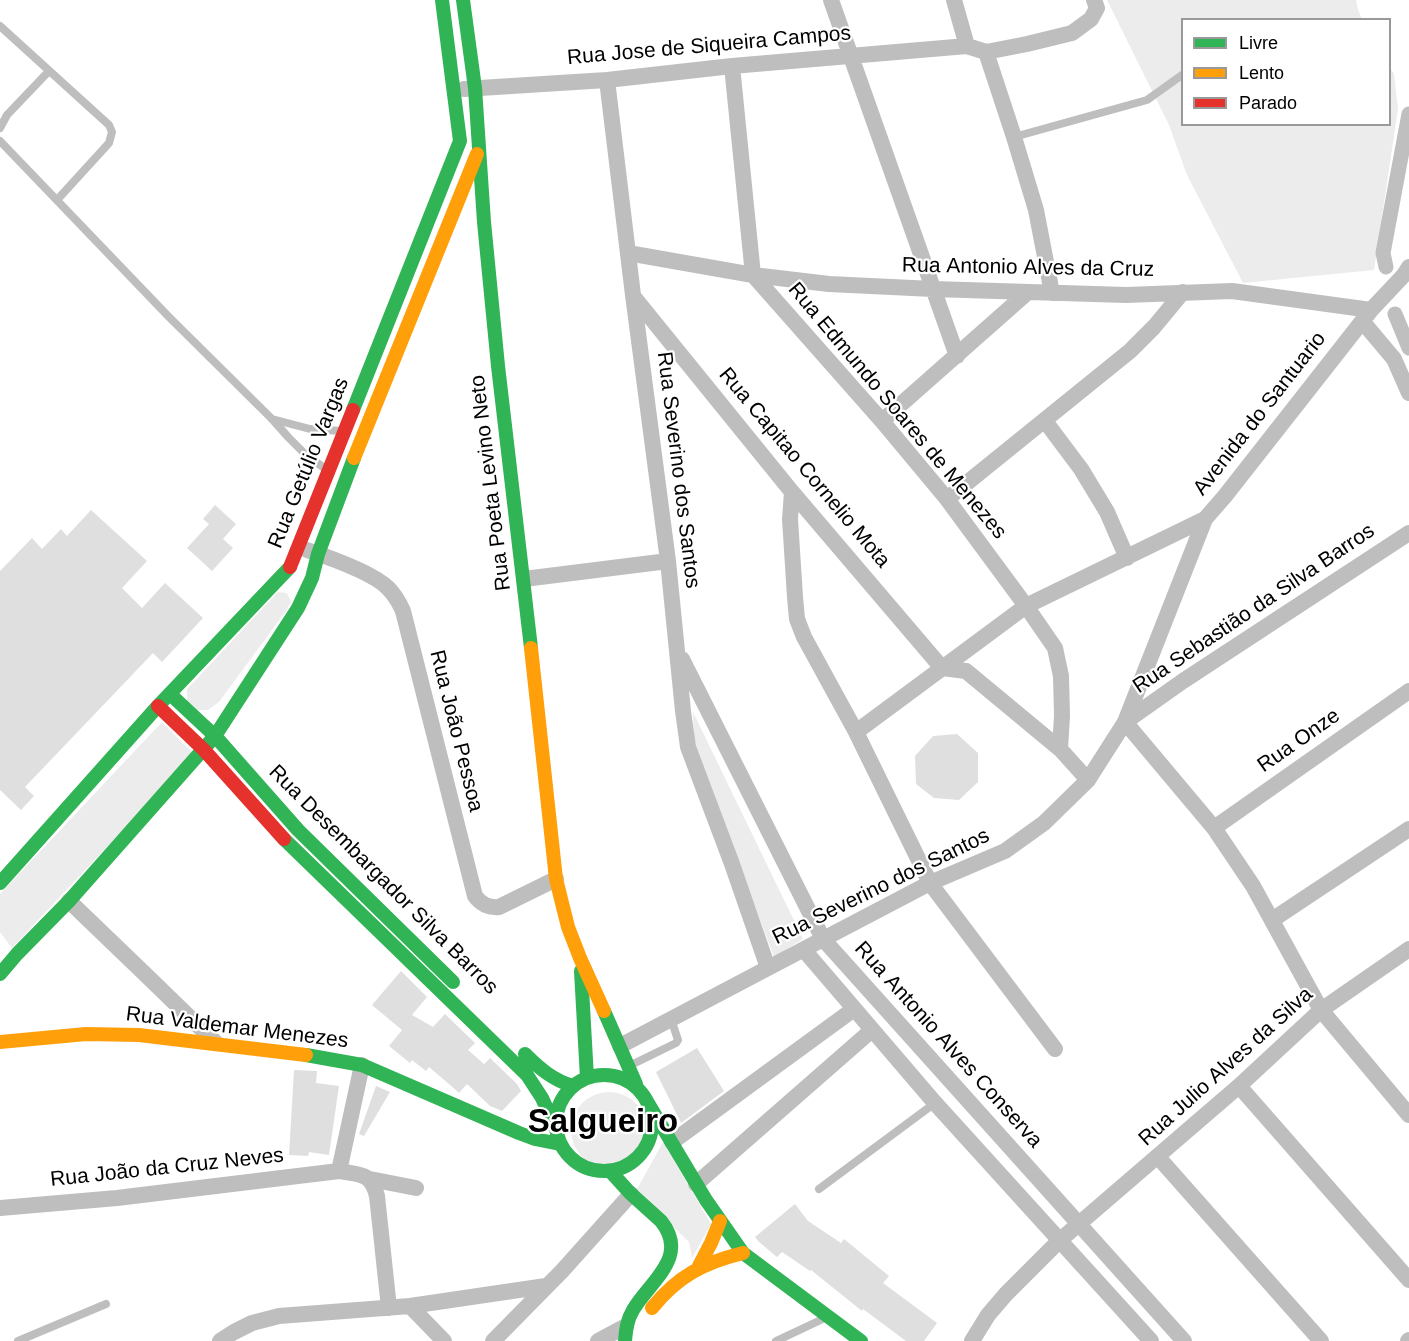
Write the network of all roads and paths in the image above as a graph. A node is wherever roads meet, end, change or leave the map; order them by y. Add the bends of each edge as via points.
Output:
1 (442, 0) edge
2 (464, 0) edge
3 (831, 0) edge
4 (954, 0) edge
5 (1095, 4) edge
6 (0, 26) edge
7 (967, 46) junction
8 (986, 52) junction
9 (850, 56) junction
10 (732, 66) junction
11 (49, 71) junction
12 (1181, 76) edge
13 (607, 80) junction
14 (475, 88) junction
15 (454, 90) junction
16 (0, 128) edge
17 (1014, 137) junction
18 (0, 141) edge
19 (480, 147) junction
20 (57, 200) junction
21 (628, 253) junction
22 (1407, 273) edge
23 (753, 275) junction
24 (933, 289) junction
25 (1028, 292) junction
26 (1183, 292) junction
27 (1052, 293) junction
28 (633, 296) junction
29 (1366, 316) junction
30 (957, 356) junction
31 (1409, 393) edge
32 (272, 419) junction
33 (1045, 421) junction
34 (882, 422) junction
35 (345, 431) junction
36 (363, 439) junction
37 (329, 471) junction
38 (345, 481) junction
39 (792, 492) junction
40 (947, 499) junction
41 (1205, 519) junction
42 (1409, 533) edge
43 (299, 547) junction
44 (318, 554) junction
45 (1127, 558) junction
46 (669, 561) junction
47 (524, 579) junction
48 (1026, 606) junction
49 (678, 651) junction
50 (942, 668) junction
51 (1409, 691) edge
52 (170, 694) junction
53 (158, 706) junction
54 (1125, 722) junction
55 (856, 732) junction
56 (215, 736) junction
57 (1060, 749) junction
58 (204, 750) junction
59 (1088, 780) junction
60 (1214, 828) junction
61 (1409, 829) edge
62 (298, 830) junction
63 (287, 842) junction
64 (556, 879) junction
65 (0, 883) edge
66 (930, 883) junction
67 (69, 901) junction
68 (377, 908) junction
69 (366, 920) junction
70 (1272, 920) junction
71 (823, 939) junction
72 (804, 950) junction
73 (1407, 954) edge
74 (580, 958) junction
75 (431, 960) junction
76 (768, 968) junction
77 (420, 972) junction
78 (0, 975) edge
79 (446, 996) junction
80 (854, 1009) junction
81 (1322, 1010) junction
82 (671, 1019) junction
83 (872, 1030) junction
84 (512, 1041) dead end
85 (0, 1042) edge
86 (216, 1043) junction
87 (620, 1046) junction
88 (1054, 1049) dead end
89 (362, 1065) junction
90 (629, 1066) junction
91 (587, 1078) junction
92 (636, 1084) junction
93 (573, 1086) junction
94 (1239, 1086) junction
95 (645, 1098) junction
96 (935, 1103) junction
97 (1409, 1115) edge
98 (556, 1129) junction
99 (672, 1142) junction
100 (560, 1144) junction
101 (1158, 1157) junction
102 (339, 1171) junction
103 (611, 1172) junction
104 (372, 1182) junction
105 (696, 1184) junction
106 (416, 1188) dead end
107 (819, 1189) dead end
108 (631, 1194) junction
109 (0, 1208) edge
110 (720, 1221) junction
111 (1078, 1225) junction
112 (1059, 1241) junction
113 (743, 1253) junction
114 (699, 1266) junction
115 (1409, 1280) edge
116 (546, 1286) junction
117 (106, 1304) dead end
118 (410, 1306) junction
119 (389, 1308) junction
120 (645, 1317) dead end
121 (828, 1317) junction
122 (626, 1334) edge
123 (859, 1340) edge
124 (18, 1341) edge
125 (220, 1341) edge
126 (444, 1341) edge
127 (493, 1341) edge
128 (598, 1341) edge
129 (776, 1341) edge
130 (972, 1341) edge
131 (1151, 1341) edge
132 (1184, 1341) edge
133 (1321, 1341) edge

1 - 15 main road, Rua Getúlio Vargas
2 - 14 main road, Rua Poeta Levino Neto
3 - 9 street
4 - 7 street
5 - 8 street via 1091,19 1072,33
6 - 11 lane
7 - 8 street
7 - 9 street, Rua Jose de Siqueira Campos
8 - 17 street
9 - 10 street, Rua Jose de Siqueira Campos
9 - 24 street
10 - 13 street, Rua Jose de Siqueira Campos
10 - 23 street
11 - 16 lane via 7,115
11 - 20 lane via 112,132 109,143
12 - 17 lane via 1147,100
13 - 14 street, Rua Jose de Siqueira Campos
13 - 21 street, Rua Severino dos Santos
14 - 15 street, Rua Jose de Siqueira Campos
14 - 19 main road, Rua Poeta Levino Neto
15 - 35 main road, Rua Getúlio Vargas via 460,141
17 - 27 street via 1036,210
18 - 20 lane
19 - 36 main road, Rua Getúlio Vargas
19 - 47 main road, Rua Poeta Levino Neto via 498,366
20 - 32 lane
21 - 23 street, Rua Antonio Alves da Cruz
21 - 28 street, Rua Severino dos Santos
22 - 29 street
23 - 24 street, Rua Antonio Alves da Cruz via 829,284
23 - 34 street, Rua Edmundo Soares de Menezes
24 - 25 street, Rua Antonio Alves da Cruz
24 - 30 street
25 - 27 street, Rua Antonio Alves da Cruz
25 - 30 street
26 - 27 street, Rua Antonio Alves da Cruz
26 - 29 street, Rua Antonio Alves da Cruz via 1232,291
26 - 33 street via 1130,351
28 - 39 street, Rua Capitao Cornelio Mota
28 - 46 street, Rua Severino dos Santos
29 - 31 street via 1394,359
29 - 41 street, Avenida do Santuario
30 - 34 street
32 - 35 lane via 310,429
32 - 37 lane via 305,454
33 - 40 street
33 - 45 street via 1107,512
34 - 40 street, Rua Edmundo Soares de Menezes
35 - 36 main road
35 - 37 main road, Rua Getúlio Vargas
36 - 38 main road, Rua Getúlio Vargas
37 - 38 main road
37 - 43 main road, Rua Getúlio Vargas
38 - 44 main road, Rua Getúlio Vargas
39 - 50 street, Rua Capitao Cornelio Mota
39 - 55 street via 790,519 797,620
40 - 48 street, Rua Edmundo Soares de Menezes
41 - 45 street, Avenida do Santuario
41 - 54 street
42 - 54 street, Rua Sebastião da Silva Barros
43 - 44 street, Rua João Pessoa
43 - 52 main road, Rua Getúlio Vargas via 290,568
44 - 56 main road, Rua Getúlio Vargas via 298,608
44 - 64 street, Rua João Pessoa via 376,579 397,598 403,611 475,896 489,907 499,907
45 - 48 street, Avenida do Santuario
46 - 47 street
46 - 49 street, Rua Severino dos Santos
47 - 64 main road, Rua Poeta Levino Neto
48 - 50 street, Avenida do Santuario
48 - 57 street, Rua Edmundo Soares de Menezes via 1055,648 1061,676
49 - 71 street, Rua Antonio Alves Conserva
49 - 76 street, Rua Severino dos Santos via 688,747
50 - 55 street, Avenida do Santuario
50 - 57 street via 966,671
51 - 60 street, Rua Onze
52 - 53 main road, Rua Getúlio Vargas
52 - 56 main road, Rua Desembargador Silva Barros
53 - 58 main road, Rua Desembargador Silva Barros
53 - 65 main road, Rua Getúlio Vargas
54 - 59 street, Rua Severino dos Santos
54 - 60 street
55 - 66 street
56 - 58 main road, Rua Getúlio Vargas
56 - 62 main road, Rua Desembargador Silva Barros
57 - 59 street
58 - 63 main road, Rua Desembargador Silva Barros
58 - 67 main road, Rua Getúlio Vargas
59 - 66 street, Rua Severino dos Santos via 1044,823 1005,851
60 - 70 street
61 - 70 street
62 - 63 main road
62 - 68 main road, Rua Desembargador Silva Barros
63 - 69 main road, Rua Desembargador Silva Barros
64 - 74 main road, Rua Poeta Levino Neto
66 - 71 street, Rua Severino dos Santos
66 - 88 street
67 - 78 main road, Rua Getúlio Vargas
67 - 86 street
68 - 69 main road
68 - 75 main road, Rua Desembargador Silva Barros
69 - 77 main road, Rua Desembargador Silva Barros
70 - 81 street
71 - 72 street, Rua Severino dos Santos
71 - 111 street, Rua Antonio Alves Conserva
72 - 76 street, Rua Severino dos Santos
72 - 80 street
73 - 81 street, Rua Julio Alves da Silva
74 - 87 main road, Rua Poeta Levino Neto
74 - 91 main road, Rua Poeta Levino Neto
75 - 77 main road
75 - 79 main road, Rua Desembargador Silva Barros via 460,988
76 - 82 street
77 - 79 main road, Rua Desembargador Silva Barros
79 - 98 main road, Rua Desembargador Silva Barros via 527,1075
80 - 83 street
80 - 99 street
81 - 94 street, Rua Julio Alves da Silva
81 - 97 street
82 - 87 street
82 - 90 lane via 676,1043
83 - 96 street
83 - 105 street
84 - 93 main road via 544,1074
85 - 86 main road, Rua Valdemar Menezes via 108,1034
86 - 89 main road, Rua Valdemar Menezes
87 - 90 main road, Rua Poeta Levino Neto
89 - 100 main road, Rua Valdemar Menezes via 519,1133
89 - 102 street
90 - 92 main road, Rua Poeta Levino Neto
91 - 92 main road via 603,1074
91 - 93 main road
92 - 95 main road
93 - 98 main road via 562,1098
94 - 101 street, Rua Julio Alves da Silva
94 - 115 street
95 - 99 main road
95 - 103 main road via 652,1113 648,1144 633,1162
96 - 107 lane
96 - 112 street
98 - 100 main road
99 - 105 main road
100 - 103 main road via 580,1166
101 - 111 street, Rua Julio Alves da Silva
101 - 133 street
102 - 104 street
102 - 109 street, Rua João da Cruz Neves
103 - 108 main road
104 - 106 street
104 - 119 street via 377,1196
105 - 110 main road
108 - 116 street
108 - 122 main road via 663,1224 672,1250 662,1273 635,1306
110 - 113 main road
110 - 114 main road
111 - 112 street, Rua Julio Alves da Silva
111 - 132 street, Rua Antonio Alves Conserva
112 - 130 street, Rua Julio Alves da Silva via 1006,1294
112 - 131 street
113 - 114 main road
113 - 121 main road
114 - 120 main road via 666,1291
116 - 118 street
116 - 127 street
117 - 124 lane
118 - 119 street
118 - 126 street
119 - 125 street via 279,1316 252,1323
121 - 123 main road
121 - 129 lane
122 - 128 street

